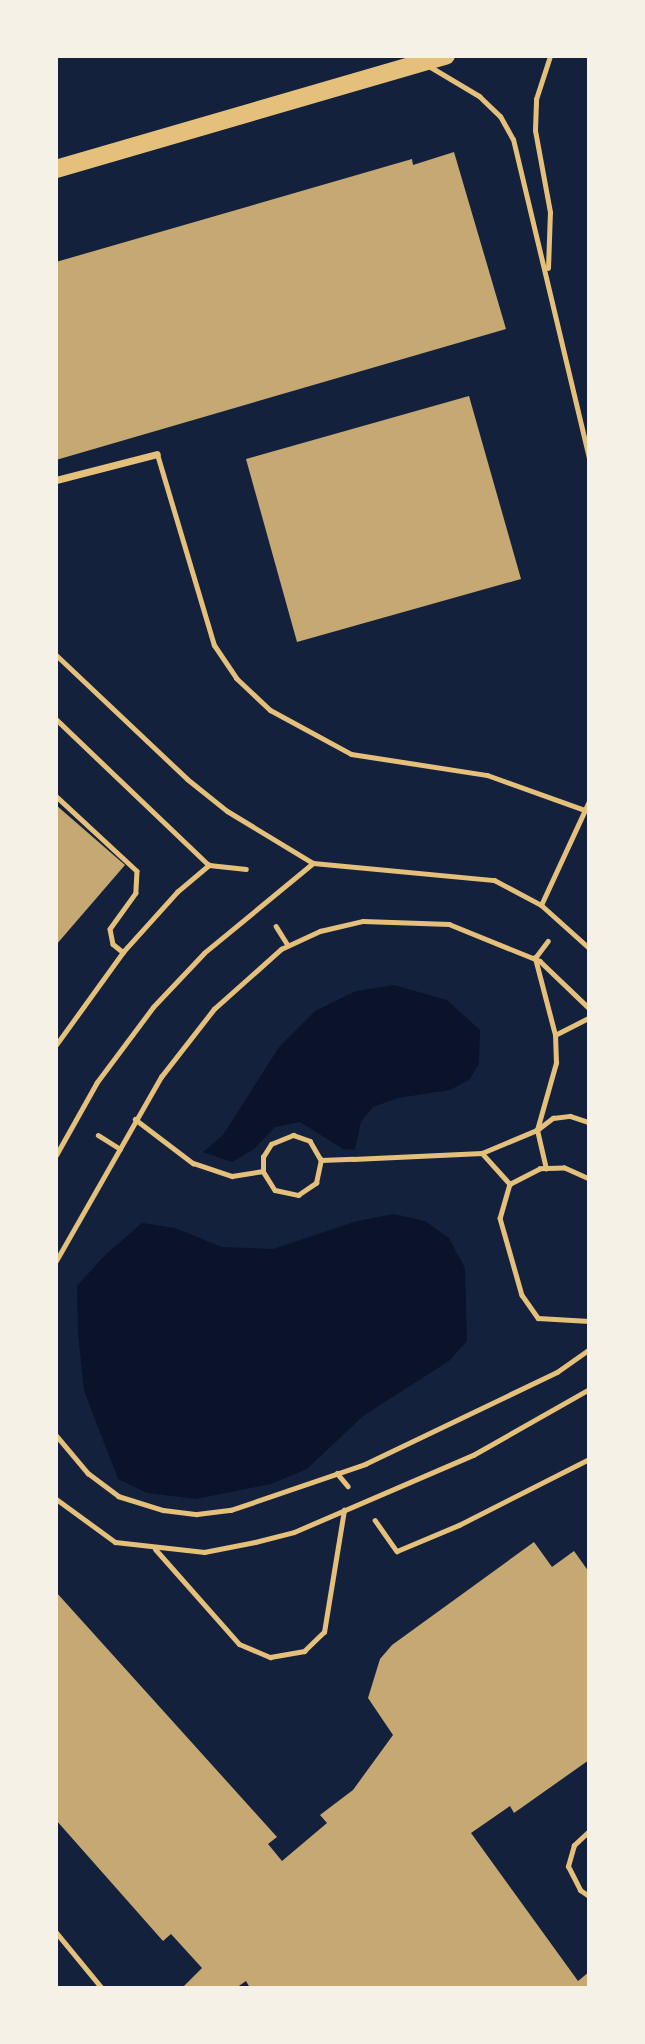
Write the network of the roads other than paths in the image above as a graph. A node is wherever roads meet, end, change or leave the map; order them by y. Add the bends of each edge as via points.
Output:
1 (446, 56) edge
2 (550, 56) edge
3 (423, 63) junction
4 (56, 169) edge
5 (548, 271) junction
6 (157, 454) joint
7 (589, 459) edge
8 (56, 481) edge
9 (56, 655) edge
10 (589, 801) edge
11 (585, 810) junction
12 (313, 863) junction
13 (541, 905) junction
14 (589, 948) edge
15 (56, 1154) edge
16 (589, 1389) edge
17 (56, 1499) edge
18 (344, 1510) junction
19 (155, 1549) junction
20 (589, 1831) edge
21 (589, 1896) edge

1 - 3 main road
2 - 5 lane via 536,99 535,130 550,212
3 - 4 main road
3 - 5 lane via 479,96 500,116 513,139 529,215
5 - 7 lane
6 - 8 street
6 - 11 lane via 214,645 236,678 270,710 351,754 487,775
9 - 12 lane via 187,779 246,823
10 - 11 lane
11 - 13 lane
12 - 13 lane via 494,880
12 - 15 lane via 204,953 153,1007 97,1082
13 - 14 lane
16 - 18 lane via 473,1455
17 - 19 lane via 115,1542
18 - 19 lane via 294,1532 255,1542 204,1552
18 - 19 lane via 324,1632 304,1651 270,1657 239,1644
20 - 21 lane via 574,1845 568,1866 580,1890

